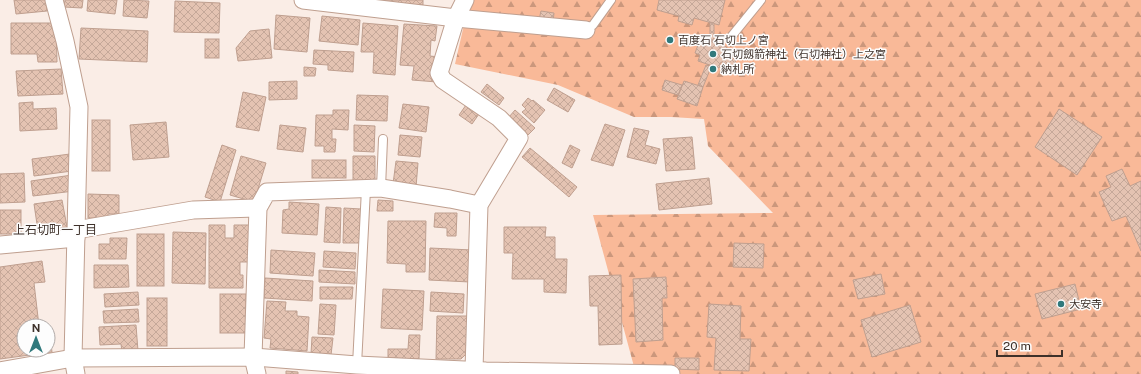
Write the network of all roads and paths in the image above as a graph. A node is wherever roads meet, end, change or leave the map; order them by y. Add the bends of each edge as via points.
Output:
1 (54, 0) edge
2 (303, 0) edge
3 (465, 0) edge
4 (611, 0) edge
5 (760, 0) edge
6 (456, 18) junction
7 (586, 30) joint
8 (731, 36) dead end
9 (383, 139) dead end
10 (374, 189) junction
11 (479, 205) junction
12 (258, 208) junction
13 (76, 234) junction
14 (0, 245) edge
15 (253, 357) junction
16 (357, 364) junction
17 (75, 366) edge
18 (315, 368) edge
19 (27, 370) edge
20 (0, 371) edge
21 (482, 372) edge
22 (257, 374) edge
23 (671, 374) edge

1 - 13 street via 79,107
2 - 6 street
3 - 6 street
4 - 7 lane via 594,25
5 - 8 lane
6 - 7 street
6 - 11 street via 439,73 443,80 499,118 519,138
9 - 10 lane
10 - 11 street via 450,198
10 - 12 street via 267,192
10 - 16 lane
11 - 21 street
12 - 13 street via 193,210
12 - 15 street
13 - 14 street
13 - 17 street
15 - 17 street
15 - 18 street
15 - 22 street
16 - 18 street
16 - 21 street
17 - 19 street
19 - 20 street
21 - 23 street

